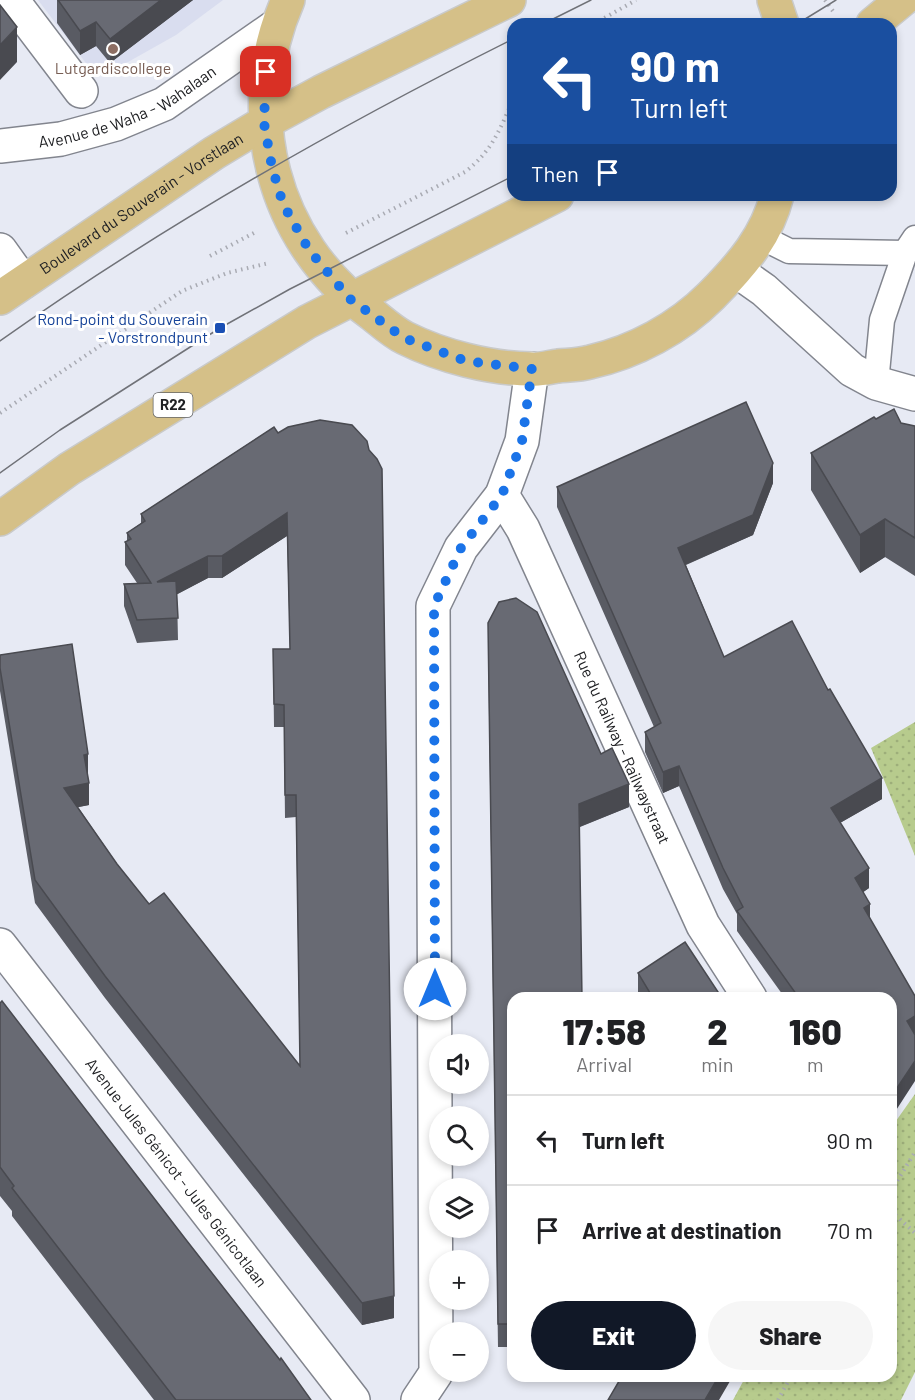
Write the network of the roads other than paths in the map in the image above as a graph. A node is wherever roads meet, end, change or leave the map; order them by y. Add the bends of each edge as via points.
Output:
1 (12, 0) edge
2 (509, 0) edge
3 (774, 0) edge
4 (902, 0) edge
5 (282, 13) edge
6 (780, 18) edge
7 (880, 18) edge
8 (81, 91) dead end
9 (264, 123) junction
10 (0, 146) edge
11 (545, 201) edge
12 (776, 201) edge
13 (761, 237) junction
14 (910, 246) edge
15 (0, 250) edge
16 (737, 271) junction
17 (12, 290) edge
18 (350, 299) junction
19 (532, 369) junction
20 (876, 383) junction
21 (915, 394) edge
22 (502, 495) junction
23 (0, 519) edge
24 (0, 945) edge
25 (746, 992) edge
26 (353, 1400) edge
27 (418, 1400) edge

1 - 8 street
2 - 9 main road, Boulevard du Souverain - Vorstlaan
3 - 6 main road
4 - 7 main road
5 - 9 main road via 266,72
5 - 10 street, Avenue de Waha - Wahalaan via 164,104 116,124 61,139
9 - 17 main road, Boulevard du Souverain - Vorstlaan
9 - 18 main road via 283,204 309,250
11 - 18 main road, R22
12 - 13 main road
13 - 14 lane via 789,251
13 - 16 main road
14 - 20 lane via 882,320
15 - 17 street
16 - 19 main road via 695,312 646,343 590,362
16 - 20 street via 764,290 852,370
18 - 19 main road via 404,338 466,361
18 - 23 main road, R22 via 69,469
19 - 22 street via 522,441
20 - 21 street
22 - 25 street, Rue du Railway - Railwaystraat via 523,529 703,925
22 - 27 street via 461,548 434,606 436,1373
24 - 26 street, Avenue Jules Génicot - Jules Génicotlaan

